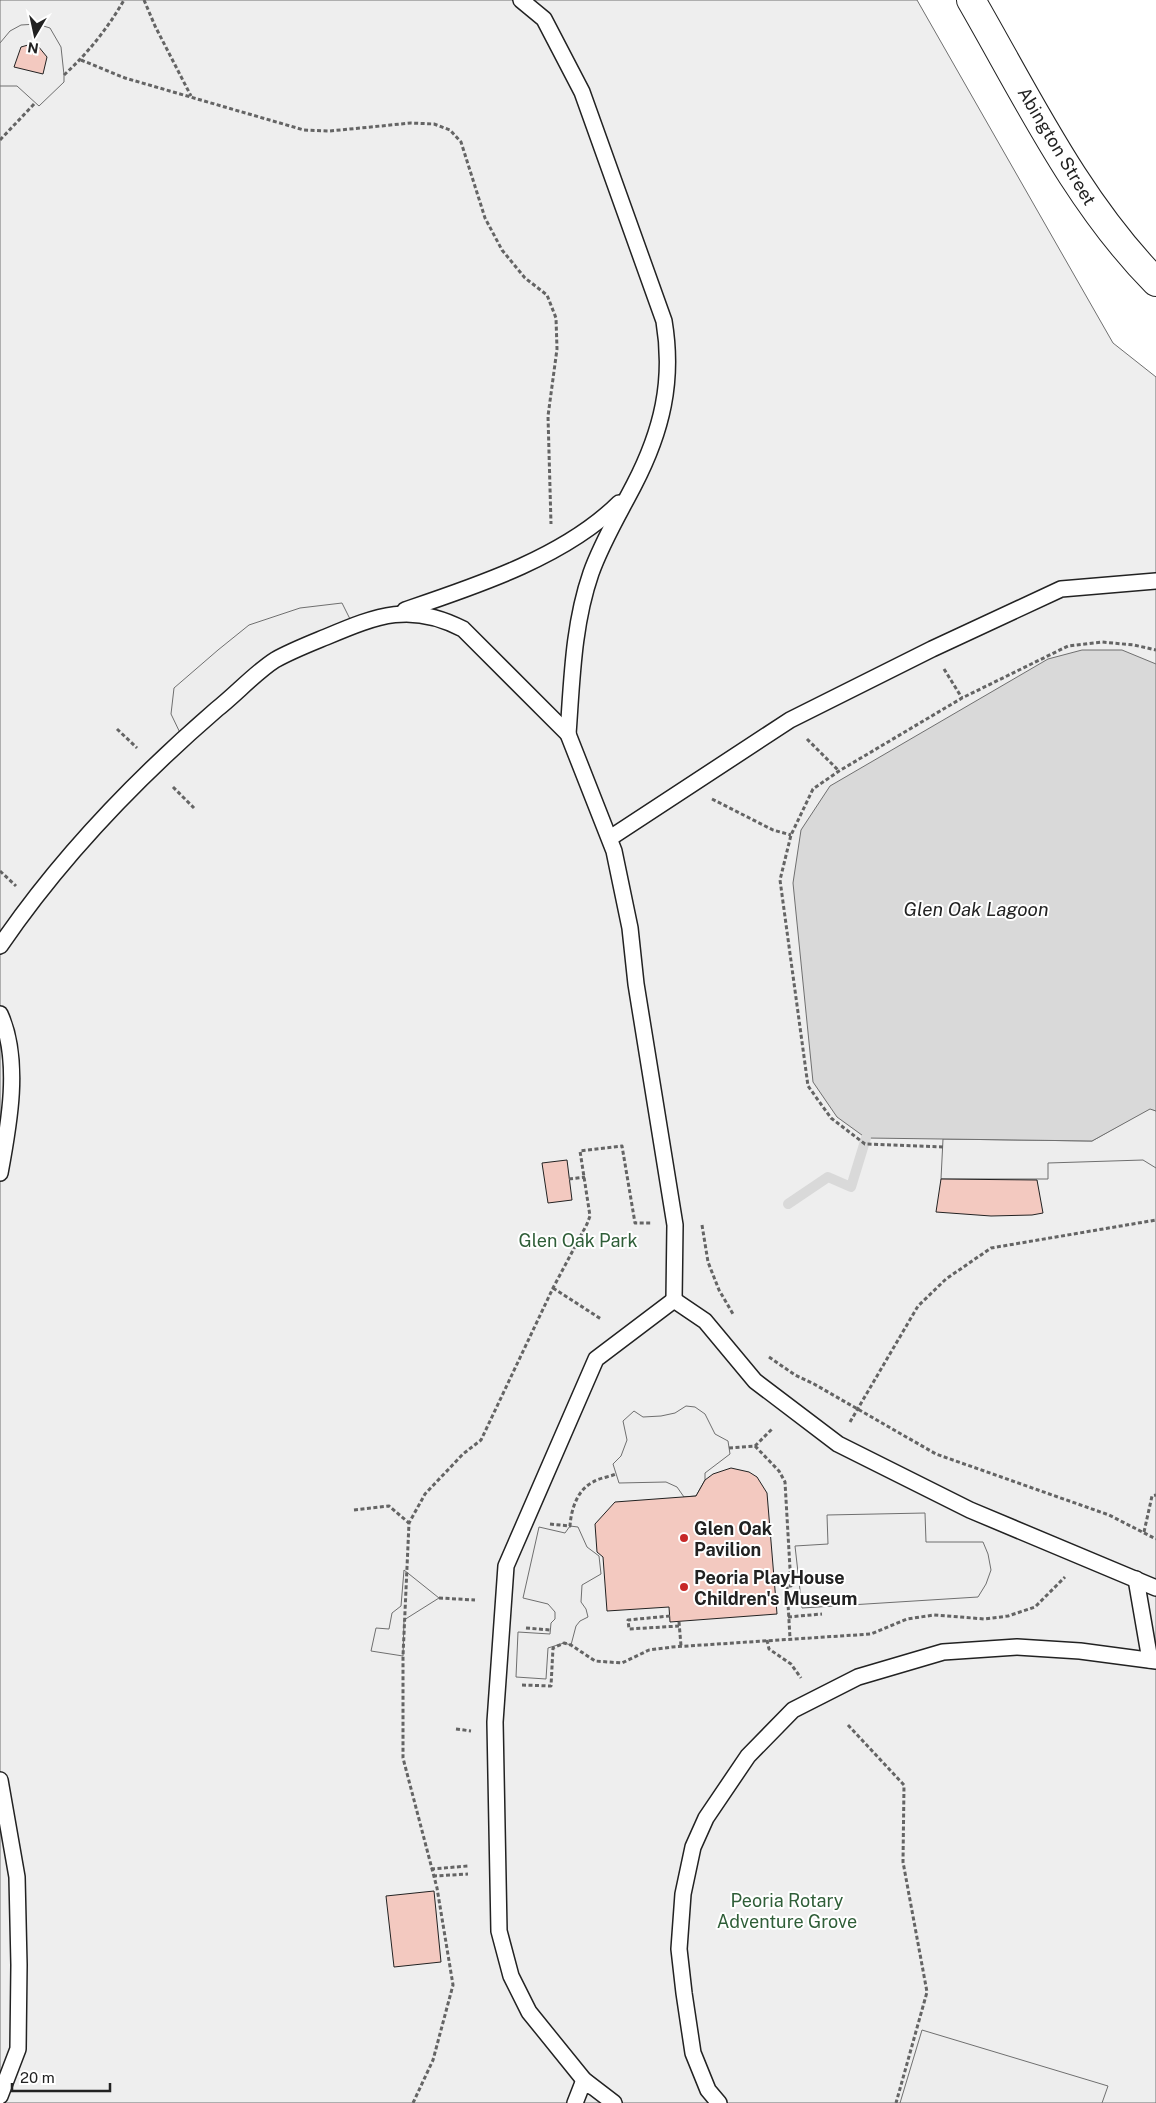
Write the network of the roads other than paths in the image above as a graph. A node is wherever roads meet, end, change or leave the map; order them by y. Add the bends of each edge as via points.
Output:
1 (522, 0) edge
2 (971, 0) edge
3 (1156, 282) edge
4 (630, 493) junction
5 (1156, 581) edge
6 (389, 615) junction
7 (568, 734) junction
8 (610, 838) junction
9 (0, 946) edge
10 (0, 1014) edge
11 (0, 1173) edge
12 (674, 1300) junction
13 (1136, 1579) junction
14 (1156, 1588) edge
15 (1153, 1660) edge
16 (0, 1780) edge
17 (584, 2080) junction
18 (0, 2096) edge
19 (575, 2103) edge
20 (604, 2103) edge
21 (614, 2103) edge
22 (718, 2103) edge

1 - 4 lane via 544,19 582,92 664,320 668,371 664,408
2 - 3 street, Abington Street via 1065,163 1102,220
4 - 6 lane via 597,524 551,551 470,588
4 - 7 lane via 591,573 578,619
5 - 8 lane via 1061,589 932,649 790,720
6 - 7 lane via 428,615 463,629
6 - 9 lane via 353,625 274,661 183,739 124,796 60,868
7 - 8 lane
8 - 12 lane via 630,928 675,1225
10 - 11 lane via 10,1053 11,1087 9,1124
12 - 13 lane via 705,1321 755,1381 838,1444 970,1510
12 - 17 lane via 596,1359 506,1566 495,1722 498,1931 511,1976 529,2012
13 - 14 lane
13 - 15 lane
15 - 22 lane via 1016,1647 943,1652 858,1677 793,1710 748,1756 706,1818 693,1847 682,1894 679,1949 692,2044 708,2090
16 - 18 lane via 17,1877 19,1965 18,2049
17 - 19 lane
17 - 20 lane
17 - 21 lane

